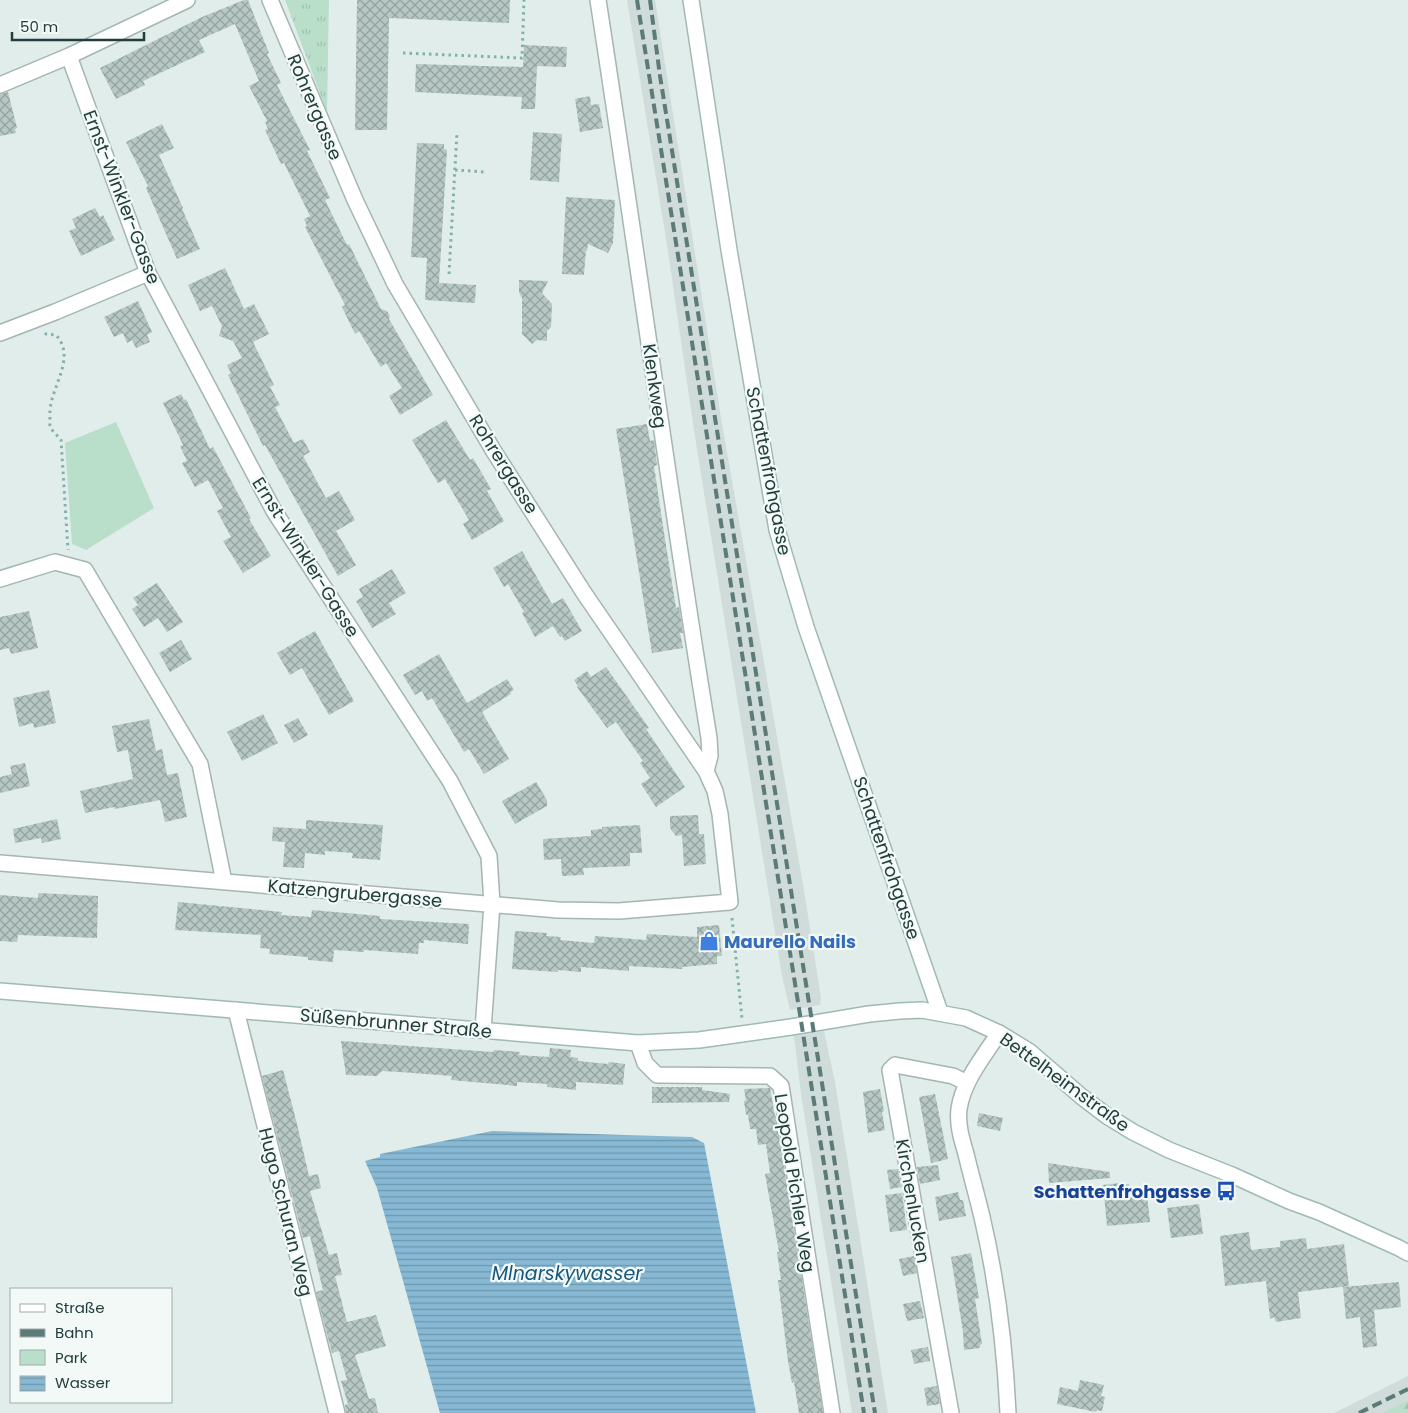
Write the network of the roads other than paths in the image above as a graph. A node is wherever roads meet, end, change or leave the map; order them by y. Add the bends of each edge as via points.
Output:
1 (187, 0) edge
2 (270, 0) edge
3 (598, 0) edge
4 (691, 0) edge
5 (69, 56) junction
6 (0, 84) edge
7 (148, 273) junction
8 (0, 333) edge
9 (0, 579) edge
10 (706, 771) junction
11 (0, 863) edge
12 (224, 882) junction
13 (492, 904) junction
14 (711, 905) joint
15 (0, 991) edge
16 (236, 1010) junction
17 (940, 1012) junction
18 (791, 1027) joint
19 (483, 1030) junction
20 (1000, 1033) junction
21 (638, 1043) junction
22 (967, 1083) junction
23 (1408, 1253) edge
24 (338, 1413) edge
25 (832, 1413) edge
26 (951, 1413) edge
27 (1008, 1413) edge

1 - 5 street
2 - 10 street, Rohrergasse via 355,200 396,284 493,450
3 - 10 street, Klenkweg via 709,738 710,756
4 - 17 street, Schattenfrohgasse via 777,530 806,627
5 - 6 street
5 - 7 street, Ernst-Winkler-Gasse
7 - 8 street
7 - 13 street, Ernst-Winkler-Gasse via 274,511 450,781 489,856
9 - 12 street via 55,562 85,570 200,764
10 - 14 street, Rohrergasse via 720,814 730,902
11 - 12 street, Katzengrubergasse
12 - 13 street, Katzengrubergasse
13 - 14 street, Katzengrubergasse via 619,911
13 - 19 street, Ernst-Winkler-Gasse
15 - 16 street, Süßenbrunner Straße
16 - 19 street, Süßenbrunner Straße
16 - 24 street, Hugo Schuran Weg
17 - 18 street, Bettelheimstraße via 877,1013
17 - 20 street, Bettelheimstraße via 966,1018
18 - 21 street, Süßenbrunner Straße via 699,1040
19 - 21 street, Süßenbrunner Straße
20 - 22 street
20 - 23 street, Bettelheimstraße via 1030,1052 1088,1102 1133,1132
21 - 25 street, Leopold Pichler Weg via 645,1063 657,1075 770,1076 781,1086
22 - 26 street, Kirchenlucken via 953,1076 895,1065 890,1070
22 - 27 street via 961,1099 960,1130 994,1282

